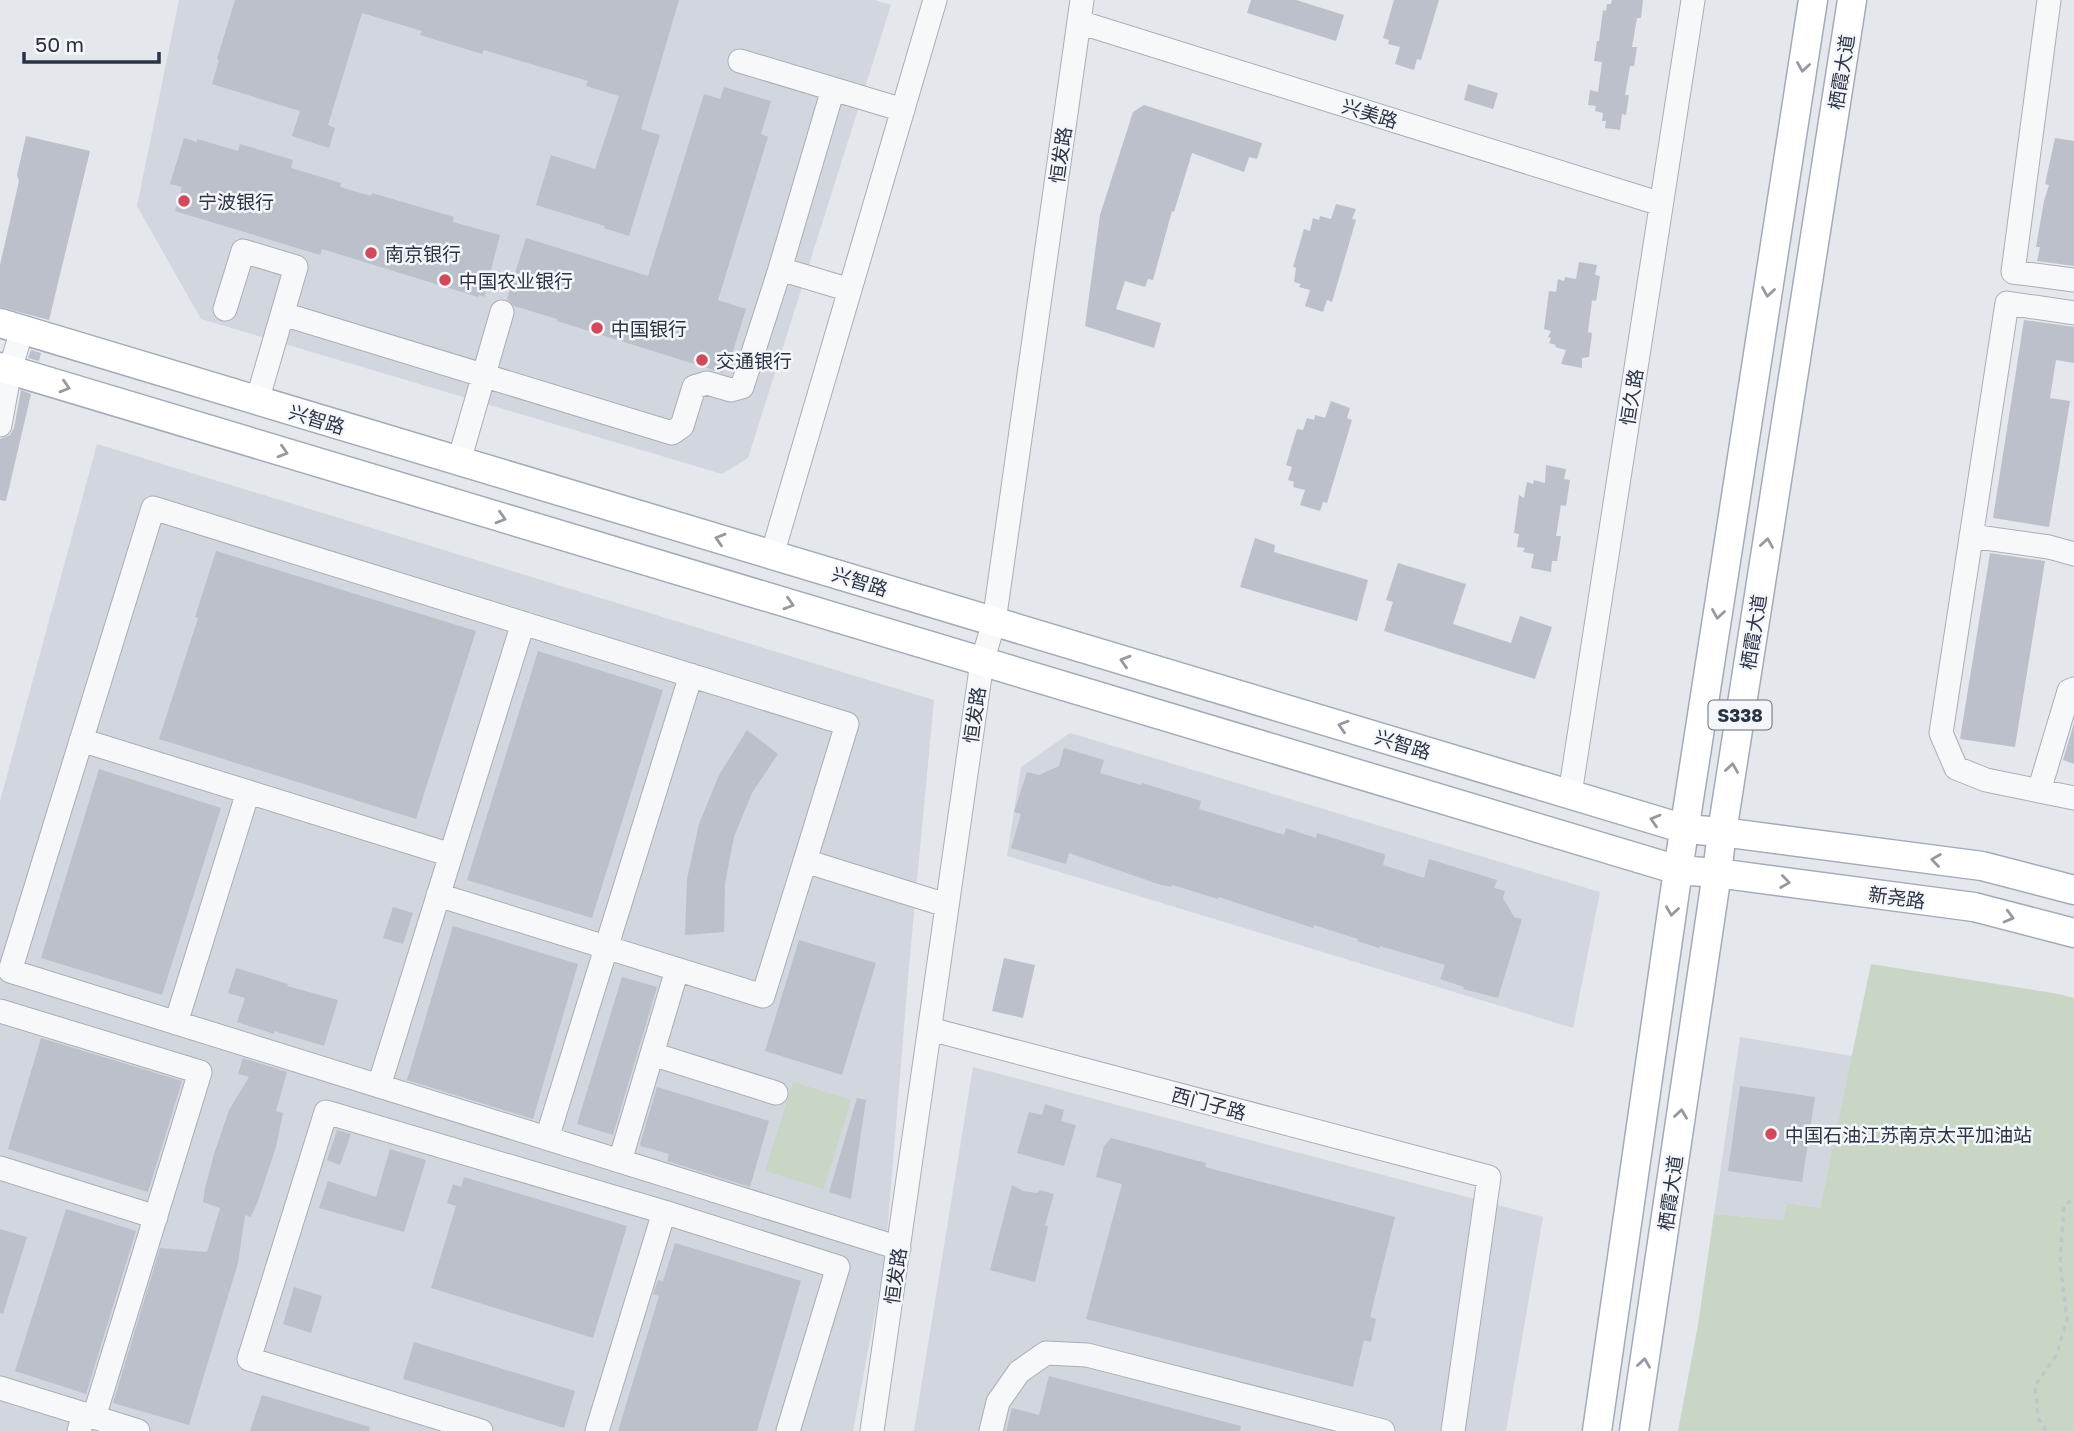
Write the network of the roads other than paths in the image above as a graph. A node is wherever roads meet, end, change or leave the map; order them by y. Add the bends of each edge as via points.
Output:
1 (935, 0) edge
2 (1693, 0) edge
3 (1813, 0) edge
4 (1852, 0) edge
5 (2049, 0) edge
6 (1081, 11) edge
7 (740, 61) dead end
8 (833, 89) junction
9 (903, 110) junction
10 (1661, 204) junction
11 (780, 269) junction
12 (2074, 279) edge
13 (850, 290) junction
14 (225, 309) dead end
15 (502, 312) dead end
16 (2074, 313) edge
17 (283, 314) junction
18 (11, 326) edge
19 (5, 369) edge
20 (484, 376) junction
21 (257, 401) junction
22 (0, 425) edge
23 (458, 461) junction
24 (1971, 536) junction
25 (2074, 554) edge
26 (772, 555) junction
27 (994, 622) junction
28 (523, 623) junction
29 (982, 662) junction
30 (691, 675) junction
31 (2074, 689) edge
32 (81, 740) junction
33 (2039, 791) junction
34 (248, 792) junction
35 (1570, 794) junction
36 (2074, 798) edge
37 (1685, 829) junction
38 (1722, 832) junction
39 (451, 855) junction
40 (805, 861) junction
41 (1678, 870) junction
42 (1717, 873) junction
43 (2074, 890) edge
44 (438, 895) junction
45 (946, 905) junction
46 (2074, 933) edge
47 (606, 947) junction
48 (677, 970) junction
49 (0, 1011) edge
50 (176, 1023) junction
51 (930, 1029) junction
52 (652, 1054) junction
53 (379, 1086) junction
54 (776, 1093) dead end
55 (547, 1138) junction
56 (620, 1161) junction
57 (0, 1168) edge
58 (664, 1212) junction
59 (156, 1217) junction
60 (899, 1248) junction
61 (0, 1388) edge
62 (85, 1421) edge
63 (138, 1431) edge
64 (481, 1431) edge
65 (597, 1431) edge
66 (788, 1431) edge
67 (872, 1431) edge
68 (991, 1431) edge
69 (1383, 1431) edge
70 (1453, 1431) edge
71 (1597, 1431) edge
72 (1634, 1431) edge

1 - 9 street
2 - 10 street, 恒久路
3 -> 37 main road, 栖霞大道 / S338
38 -> 4 main road, 栖霞大道 / S338
5 - 12 street via 2012,272
6 - 10 street, 兴美路
6 - 27 street, 恒发路
7 - 8 street
8 - 9 street
8 - 11 street
9 - 13 street
10 - 35 street, 恒久路
11 - 13 street
11 - 20 street via 742,387 731,390 707,383 694,387 682,426 673,433
13 - 26 street
14 - 17 street via 243,251 296,267
15 - 20 street
16 - 24 street via 2007,303
17 - 20 street
17 - 21 street
18 - 19 street
18 - 21 main road, 兴智路
19 - 22 street
19 -> 29 main road
20 - 23 street
21 - 23 main road, 兴智路
26 -> 23 main road, 兴智路
24 - 25 street
24 - 33 street via 1941,733 1955,768
26 - 27 main road, 兴智路
27 - 29 street, 恒发路
35 -> 27 main road, 兴智路
28 - 30 street
28 - 32 street via 153,508
28 - 39 street
29 - 41 main road
29 - 45 street, 恒发路
30 - 40 street via 847,724
30 - 47 street
31 - 33 street via 2069,691
32 - 34 street
32 - 50 street via 10,971
33 - 36 street
34 - 39 street
34 - 50 street
37 -> 35 main road, 兴智路
37 - 38 main road, 兴智路
37 - 41 main road, 栖霞大道 / S338
38 - 42 main road, 栖霞大道 / S338
43 -> 38 main road via 1982,866
39 - 44 street
40 - 45 street
40 - 48 street via 763,996
41 - 42 main road
41 -> 71 main road, 栖霞大道 / S338
42 -> 46 main road, 新尧路 via 1974,907
72 -> 42 main road, 栖霞大道 / S338
44 - 47 street
44 - 53 street
45 - 51 street, 恒发路
47 - 48 street
47 - 55 street
48 - 52 street
49 - 59 street via 200,1072
50 - 53 street
51 - 60 street, 恒发路
51 - 70 street, 西门子路 via 1489,1177
52 - 54 street
52 - 56 street
53 - 55 street
55 - 56 street
56 - 60 street
57 - 59 street
58 - 64 street via 326,1112 249,1359
58 - 65 street
58 - 66 street via 838,1267
59 - 62 street
60 - 67 street, 恒发路
61 - 62 street
62 - 63 street
68 - 69 street via 998,1402 1018,1372 1046,1353 1087,1355

